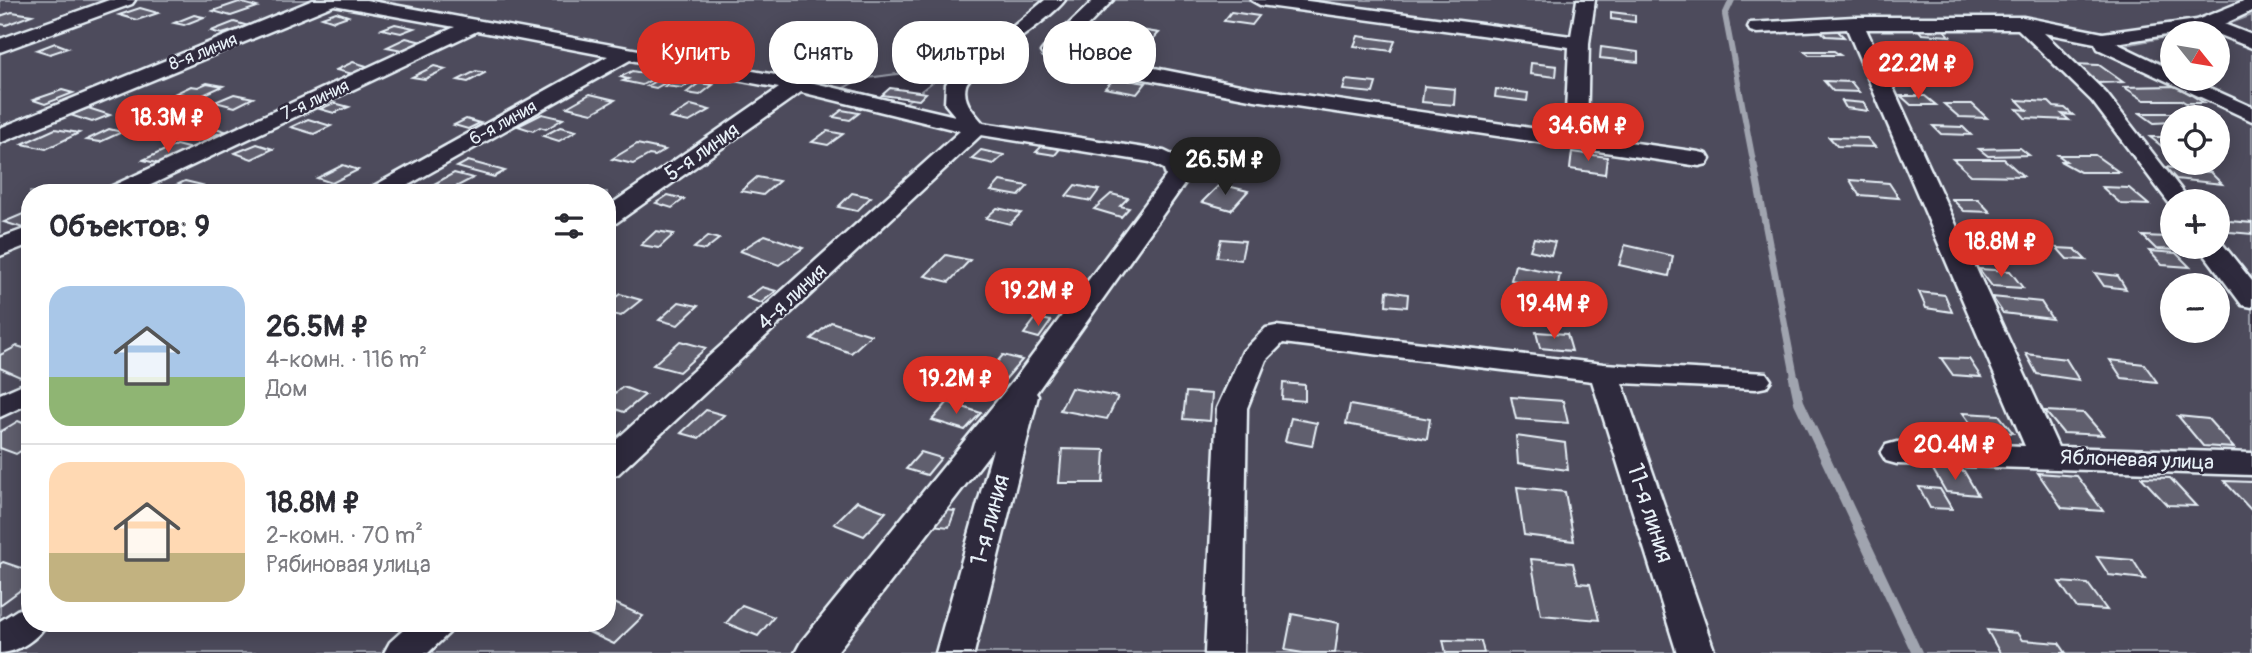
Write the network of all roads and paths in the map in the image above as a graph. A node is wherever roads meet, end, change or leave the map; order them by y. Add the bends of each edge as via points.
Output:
1 (126, 0) edge
2 (329, 0) edge
3 (337, 0) edge
4 (1056, 0) edge
5 (1104, 0) edge
6 (1260, 0) edge
7 (1586, 0) edge
8 (2252, 4) edge
9 (2212, 21) edge
10 (1854, 23) junction
11 (2023, 23) junction
12 (473, 26) junction
13 (1757, 27) dead end
14 (2160, 30) edge
15 (2230, 33) edge
16 (2103, 39) junction
17 (2252, 42) edge
18 (1579, 43) junction
19 (0, 46) edge
20 (626, 54) junction
21 (2160, 72) edge
22 (797, 85) junction
23 (2201, 91) edge
24 (2252, 115) edge
25 (976, 128) junction
26 (0, 136) edge
27 (1576, 140) junction
28 (1699, 159) dead end
29 (135, 184) edge
30 (394, 184) edge
31 (2169, 189) edge
32 (616, 212) edge
33 (21, 238) edge
34 (0, 248) edge
35 (2221, 259) edge
36 (2252, 299) edge
37 (1604, 373) junction
38 (1756, 380) dead end
39 (1025, 387) junction
40 (21, 395) edge
41 (0, 407) edge
42 (1897, 453) dead end
43 (2046, 457) junction
44 (616, 458) edge
45 (2252, 464) edge
46 (21, 627) edge
47 (426, 632) edge
48 (0, 641) edge
49 (403, 653) edge
50 (814, 653) edge
51 (955, 653) edge
52 (1224, 653) edge
53 (1696, 653) edge

1 - 19 street
2 - 26 street, 8-я линия
3 - 12 street
4 - 25 street via 967,68 956,84 956,104
5 - 27 street via 1051,52 1255,94
6 - 18 street
7 - 18 street
8 - 9 street
10 - 11 street
10 - 13 street
10 - 43 street
11 - 16 street
11 - 31 street via 2099,97
12 - 20 street
12 - 29 street, 7-я линия
14 - 16 street
15 - 17 street
16 - 21 street via 2105,45
18 - 27 street
20 - 22 street
20 - 30 street, 6-я линия
22 - 25 street
22 - 32 street, 5-я линия
23 - 24 street
25 - 39 street via 1156,156 1179,171
25 - 44 street, 4-я линия
27 - 28 street
33 - 34 street
35 - 36 street
37 - 38 street
37 - 52 street via 1276,334 1253,357 1232,408
37 - 53 street, 11-я линия
39 - 50 street
39 - 51 street, 1-я линия
40 - 41 street
42 - 43 street, Яблоневая улица
43 - 45 street, Яблоневая улица
46 - 48 street
47 - 49 street

